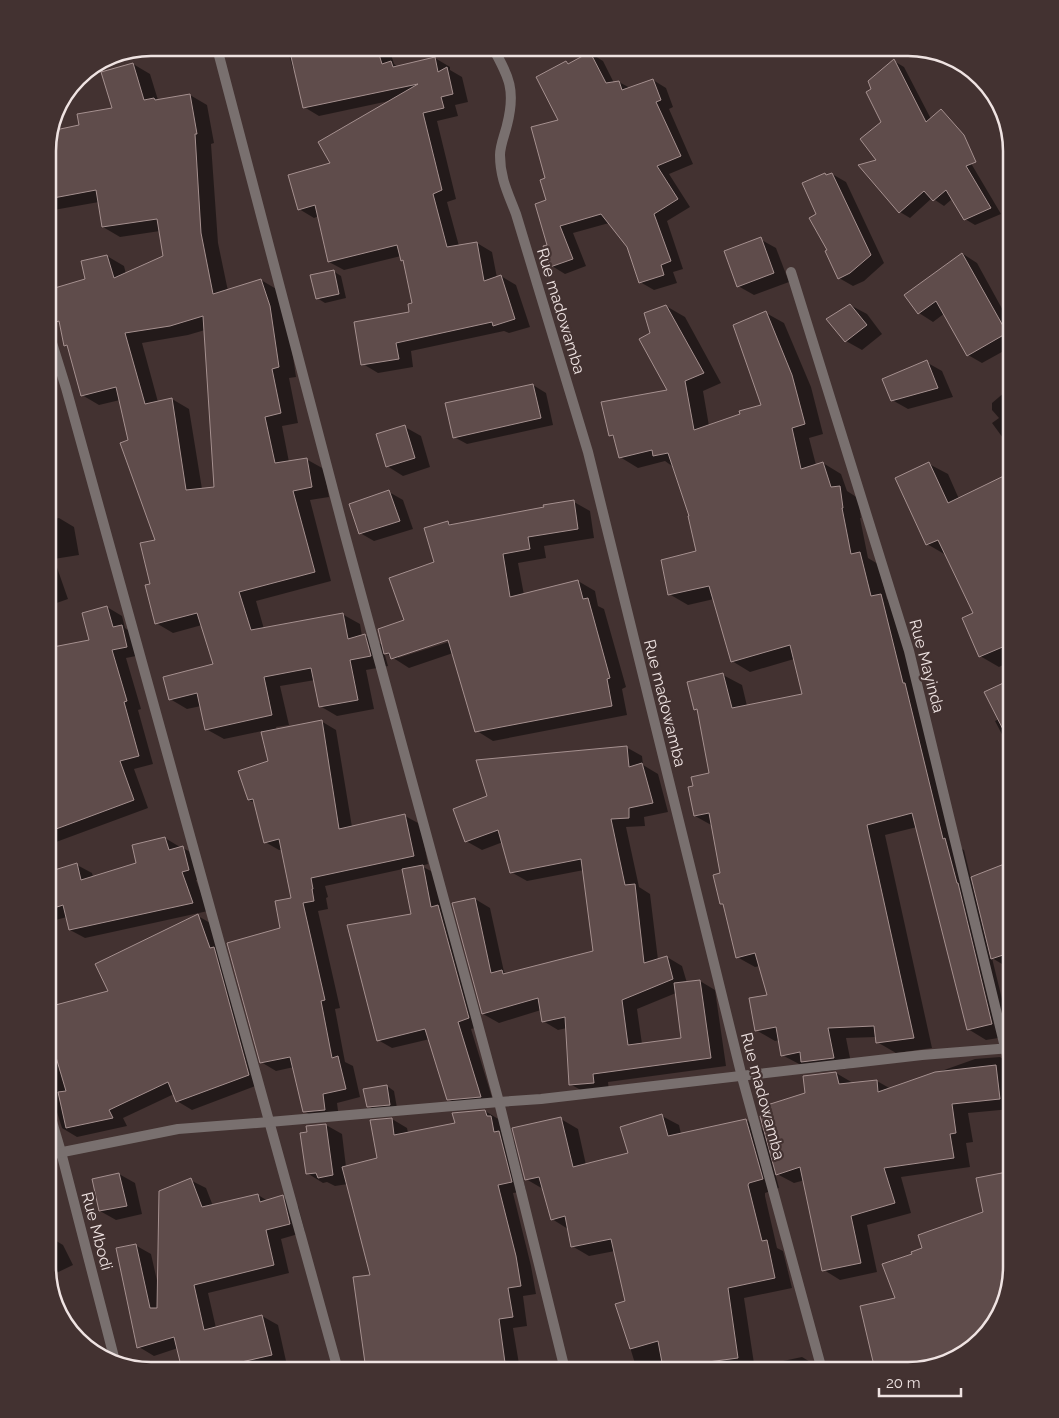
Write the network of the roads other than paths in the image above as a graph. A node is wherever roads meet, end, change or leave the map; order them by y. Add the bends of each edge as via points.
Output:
1 (219, 56) edge
2 (497, 56) edge
3 (792, 272) dead end
4 (56, 356) edge
5 (1003, 1029) edge
6 (1003, 1049) edge
7 (742, 1077) junction
8 (499, 1102) junction
9 (269, 1122) junction
10 (56, 1135) edge
11 (61, 1152) junction
12 (56, 1153) edge
13 (113, 1354) edge
14 (336, 1362) edge
15 (563, 1362) edge
16 (820, 1362) edge

1 - 8 street
2 - 7 street, Rue madowamba via 512,92 500,152 501,176 516,214 588,452
3 - 5 street, Rue Mayinda via 909,651
4 - 9 street
6 - 7 street via 922,1055
7 - 8 street
7 - 16 street, Rue madowamba
8 - 9 street
8 - 15 street
9 - 11 street via 178,1129
9 - 14 street
10 - 11 street, Rue Mbodi
11 - 12 street
11 - 13 street, Rue Mbodi

